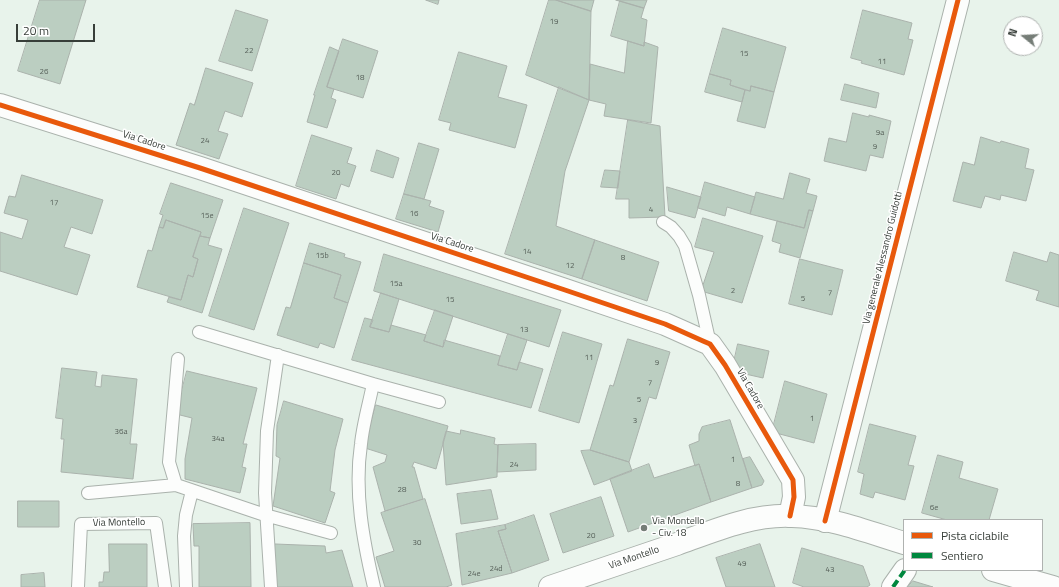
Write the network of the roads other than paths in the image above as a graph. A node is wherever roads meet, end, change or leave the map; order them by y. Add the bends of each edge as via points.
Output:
1 (958, 0) edge
2 (0, 105) edge
3 (663, 222) dead end
4 (199, 332) dead end
5 (710, 344) junction
6 (278, 355) junction
7 (178, 359) dead end
8 (374, 384) junction
9 (439, 402) dead end
10 (176, 485) junction
11 (192, 491) junction
12 (88, 492) dead end
13 (265, 516) junction
14 (790, 516) junction
15 (826, 521) junction
16 (331, 533) dead end
17 (903, 543) edge
18 (904, 571) edge
19 (996, 571) edge
20 (78, 587) edge
21 (165, 587) edge
22 (186, 587) edge
23 (271, 587) edge
24 (374, 587) edge
25 (550, 587) edge
26 (893, 587) edge
27 (1052, 587) edge

1 - 15 street, Via generale Alessandro Guidotti
2 - 5 street, Via Cadore via 200,168 565,290 665,324
3 - 5 lane, Via Cadore via 671,227 685,246
4 - 6 lane
5 - 14 street, Via Cadore via 793,480 794,497
6 - 8 lane
6 - 13 lane via 267,430
7 - 10 lane via 169,462
8 - 9 lane
8 - 24 lane via 361,444 359,474 362,527
10 - 11 lane
10 - 12 lane
11 - 13 lane
11 - 22 lane via 184,536
13 - 16 lane
13 - 23 lane
14 - 15 street, Via Montello
14 - 25 street, Via Montello via 756,519 725,527
15 - 17 street, Via Montello
18 - 26 street
19 - 27 street
20 - 21 lane, Via Montello via 81,524 156,523

